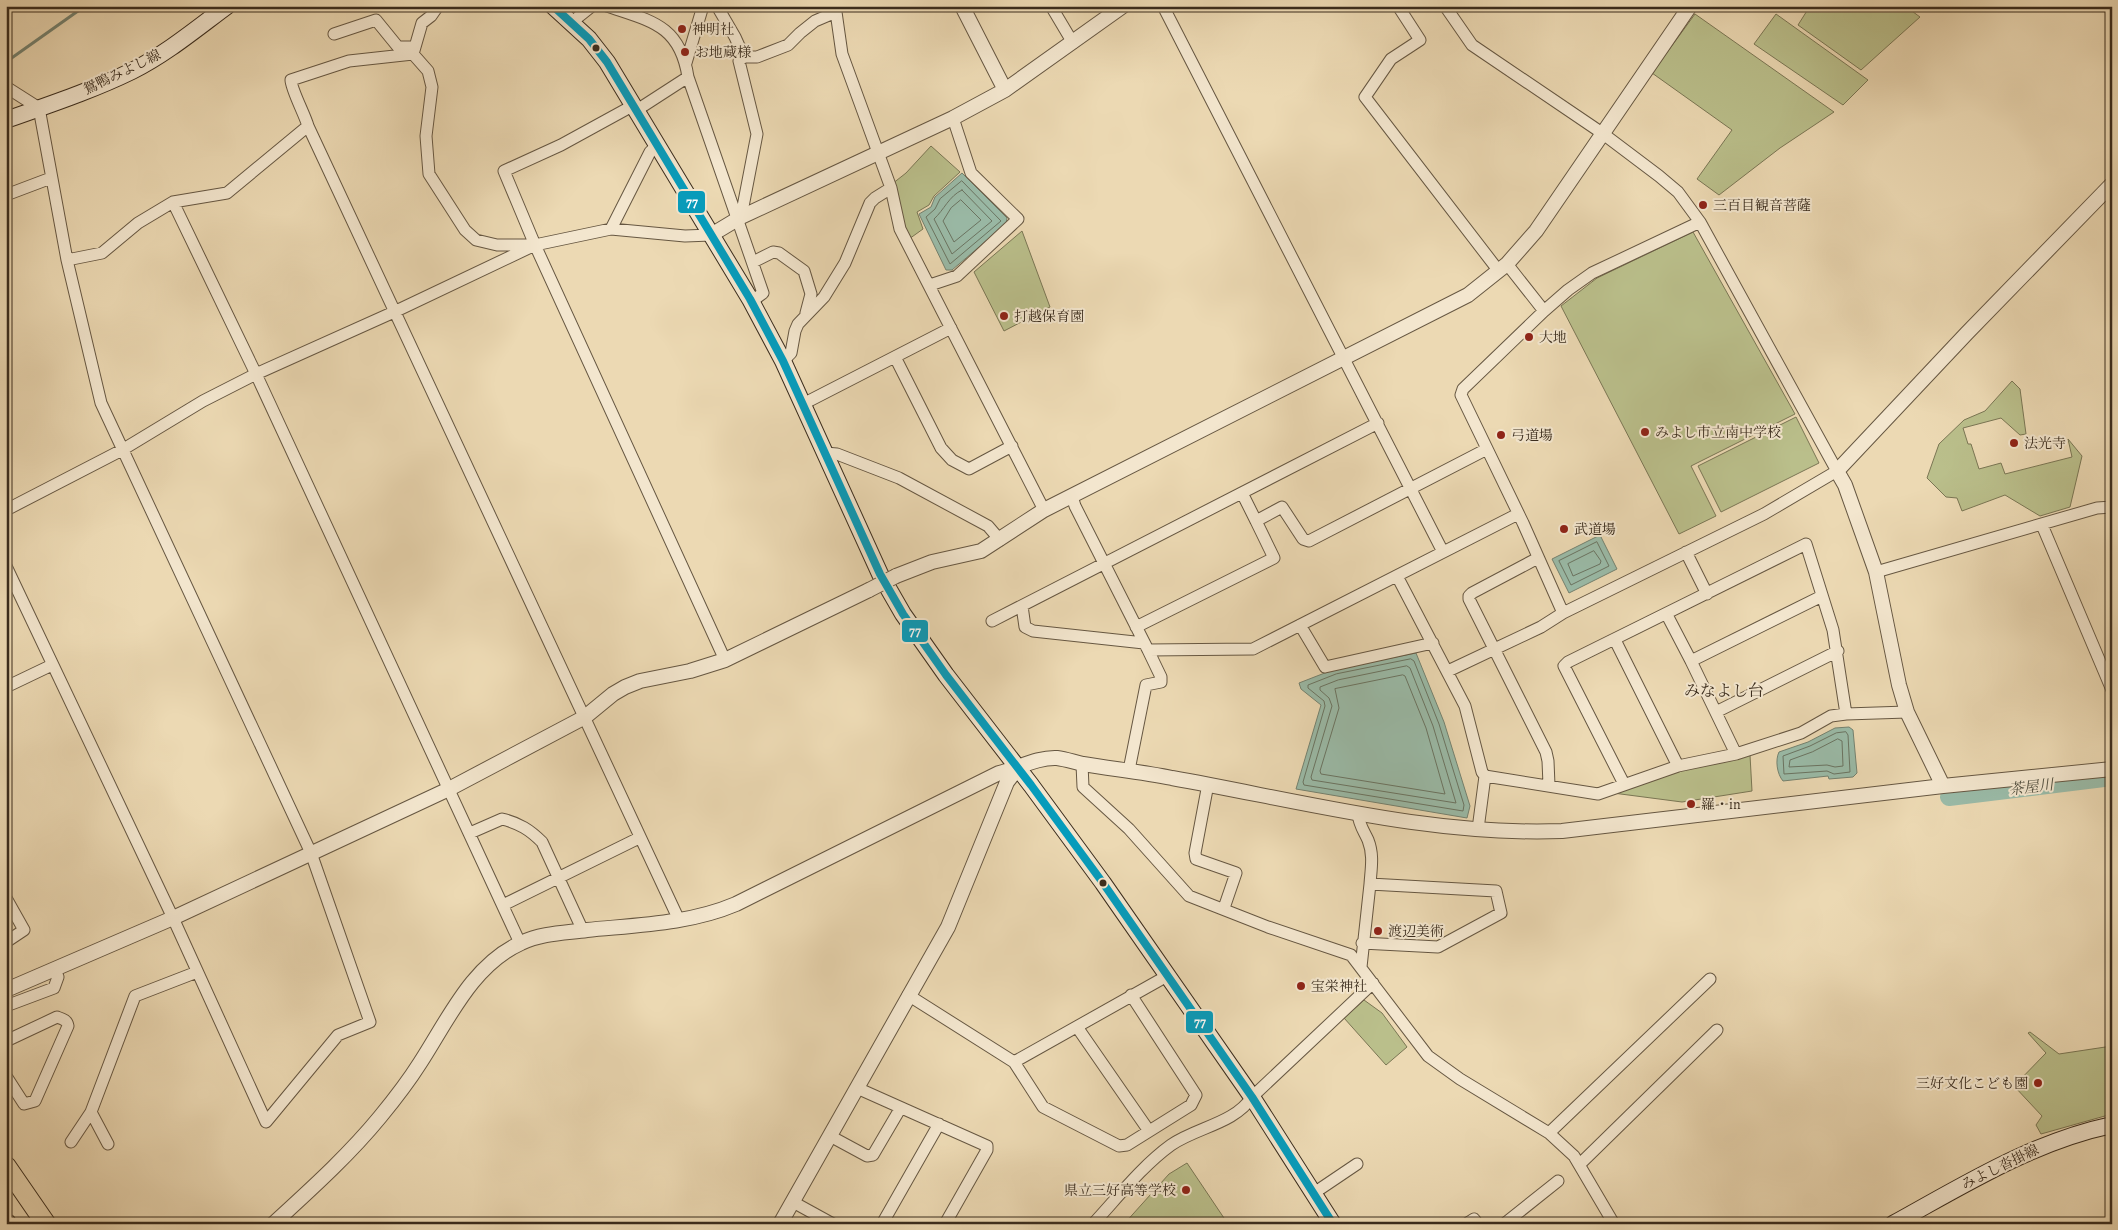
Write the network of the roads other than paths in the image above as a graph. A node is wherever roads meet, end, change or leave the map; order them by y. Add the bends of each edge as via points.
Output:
1 (227, 6) edge
2 (438, 6) edge
3 (553, 6) edge
4 (592, 6) edge
5 (607, 6) edge
6 (703, 6) edge
7 (717, 6) edge
8 (962, 6) edge
9 (1051, 6) edge
10 (1123, 6) edge
11 (1162, 6) edge
12 (1398, 6) edge
13 (1445, 6) edge
14 (1689, 7) edge
15 (836, 9) edge
16 (572, 22) junction
17 (334, 34) dead end
18 (1073, 43) junction
19 (678, 46) junction
20 (690, 47) junction
21 (414, 51) junction
22 (744, 57) junction
23 (686, 63) junction
24 (688, 77) junction
25 (6, 87) edge
26 (1005, 90) junction
27 (39, 108) junction
28 (635, 108) junction
29 (953, 118) junction
30 (6, 120) edge
31 (308, 126) junction
32 (1602, 133) junction
33 (658, 144) junction
34 (878, 152) junction
35 (51, 178) junction
36 (2112, 184) edge
37 (891, 188) junction
38 (6, 195) edge
39 (173, 202) junction
40 (740, 218) junction
41 (1700, 222) junction
42 (610, 229) junction
43 (711, 235) junction
44 (535, 244) junction
45 (67, 260) junction
46 (753, 262) junction
47 (1502, 267) junction
48 (930, 285) junction
49 (752, 302) junction
50 (1544, 311) junction
51 (394, 312) junction
52 (806, 315) junction
53 (951, 328) junction
54 (895, 357) junction
55 (1343, 358) junction
56 (783, 361) junction
57 (256, 374) junction
58 (804, 404) junction
59 (1378, 423) junction
60 (1012, 446) junction
61 (1487, 448) junction
62 (122, 450) junction
63 (825, 453) junction
64 (1837, 471) junction
65 (1412, 488) junction
66 (1242, 493) junction
67 (1072, 496) junction
68 (2112, 507) edge
69 (6, 510) edge
70 (1044, 510) junction
71 (1518, 514) junction
72 (1256, 521) junction
73 (2042, 525) junction
74 (1000, 540) junction
75 (1443, 552) junction
76 (1686, 552) junction
77 (1538, 558) junction
78 (1104, 563) junction
79 (6, 566) edge
80 (1876, 572) junction
81 (1397, 576) junction
82 (1707, 594) junction
83 (1822, 596) junction
84 (1022, 606) junction
85 (1563, 612) junction
86 (1667, 615) junction
87 (992, 621) dead end
88 (1300, 625) junction
89 (1136, 628) junction
90 (1615, 640) junction
91 (1433, 643) junction
92 (1146, 646) junction
93 (1495, 650) junction
94 (1838, 651) junction
95 (724, 660) junction
96 (1691, 661) junction
97 (52, 665) junction
98 (1448, 671) junction
99 (6, 687) edge
100 (2112, 690) edge
101 (1716, 712) junction
102 (1907, 712) junction
103 (1846, 714) junction
104 (585, 717) junction
105 (1736, 754) junction
106 (1082, 764) junction
107 (1678, 766) junction
108 (1018, 768) junction
109 (2112, 769) edge
110 (1129, 770) junction
111 (1485, 776) junction
112 (1208, 784) junction
113 (1624, 784) junction
114 (1549, 785) junction
115 (1943, 786) junction
116 (449, 789) junction
117 (1358, 814) junction
118 (1478, 829) junction
119 (470, 834) junction
120 (639, 838) junction
121 (311, 853) junction
122 (558, 877) junction
123 (1370, 884) junction
124 (6, 898) edge
125 (503, 905) junction
126 (1224, 908) junction
127 (173, 918) junction
128 (679, 920) junction
129 (583, 931) junction
130 (6, 942) edge
131 (520, 943) junction
132 (1362, 943) junction
133 (1361, 967) junction
134 (55, 970) junction
135 (196, 972) junction
136 (1167, 976) junction
137 (1710, 979) dead end
138 (1373, 983) junction
139 (6, 990) edge
140 (1131, 995) junction
141 (908, 996) junction
142 (6, 1006) edge
143 (1077, 1027) junction
144 (1717, 1030) dead end
145 (6, 1041) edge
146 (1014, 1062) junction
147 (6, 1076) edge
148 (857, 1088) junction
149 (1252, 1097) junction
150 (900, 1108) junction
151 (91, 1112) junction
152 (939, 1124) junction
153 (2112, 1125) edge
154 (1149, 1131) junction
155 (1549, 1133) junction
156 (830, 1136) junction
157 (71, 1142) dead end
158 (108, 1144) dead end
159 (1357, 1164) dead end
160 (1580, 1164) junction
161 (6, 1166) edge
162 (1558, 1180) dead end
163 (1314, 1193) junction
164 (793, 1202) junction
165 (949, 1222) edge
166 (46, 1224) edge
167 (273, 1224) edge
168 (780, 1224) edge
169 (833, 1224) edge
170 (882, 1224) edge
171 (1093, 1224) edge
172 (1332, 1224) edge
173 (1466, 1224) edge
174 (1478, 1224) edge
175 (1504, 1224) edge
176 (1614, 1224) edge
177 (1894, 1224) edge

1 - 27 main road, 鴛鴨みよし線 via 132,71
2 - 21 street via 422,23
3 - 16 main road
4 - 16 street
5 - 19 street via 661,26
6 - 20 street
7 - 22 street
8 - 26 street
9 - 18 street
10 - 18 street
11 - 55 street
12 - 47 street via 1420,40 1391,59 1365,97
13 - 32 street via 1472,44
14 - 32 street
15 - 22 street via 815,21 788,46 757,57
15 - 34 street via 842,54
16 - 28 main road via 595,47
17 - 21 street via 376,20 398,47
18 - 26 street
19 - 20 street
19 - 23 street
20 - 23 street
21 - 31 street via 349,61 291,80
21 - 44 street via 428,71 432,87 426,136 429,174 439,190 465,230 476,240 498,245
22 - 40 street via 739,61 757,134
23 - 24 street
24 - 28 street
24 - 40 street
25 - 27 street
26 - 29 street
27 - 30 main road, 鴛鴨みよし線
27 - 35 street
28 - 33 main road
28 - 44 street via 504,171
29 - 34 street
29 - 48 street via 971,173 1018,219 956,276
31 - 39 street via 227,192
31 - 51 street
32 - 41 street via 1678,192
32 - 47 street via 1536,231
33 - 42 street via 650,152
33 - 43 main road
34 - 37 street
34 - 40 street
35 - 38 street
35 - 45 street
36 - 64 street
37 - 48 street via 900,229
37 - 52 street via 870,203 845,264 824,297
39 - 45 street via 138,223 102,252
39 - 57 street
40 - 43 street
40 - 46 street
41 - 50 street via 1592,273
41 - 64 street
42 - 43 street via 685,236
42 - 44 street
43 - 49 main road
44 - 51 street
44 - 95 street
45 - 62 street via 102,403
46 - 49 street via 763,293
46 - 52 street via 773,252 779,253 804,271 811,294
47 - 50 street
47 - 55 street via 1468,295
48 - 53 street
49 - 56 main road
50 - 61 street via 1460,395
51 - 57 street
51 - 104 street
52 - 56 street via 795,331 791,353
53 - 54 street
53 - 60 street
54 - 58 street
54 - 60 street via 941,448 952,460 969,468
55 - 59 street
55 - 67 street
56 - 58 main road
57 - 62 street via 203,401
57 - 116 street
58 - 63 main road
59 - 65 street
59 - 66 street
60 - 70 street
61 - 65 street
61 - 71 street
62 - 69 street
62 - 121 street
63 - 74 street via 837,454 899,478 988,526
63 - 108 main road via 880,574 903,614
64 - 76 street via 1764,514
64 - 80 street
65 - 72 street via 1309,541 1303,539 1282,507
65 - 75 street
66 - 72 street
66 - 78 street
67 - 70 street
67 - 78 street
68 - 73 street via 2097,508
70 - 74 street
71 - 75 street
71 - 77 street
72 - 89 street via 1274,558
73 - 80 street
73 - 100 street
74 - 95 street, bridge via 981,551 932,562 896,576
75 - 81 street
76 - 82 street
76 - 85 street
77 - 85 street
77 - 93 street via 1469,596
78 - 84 street
78 - 89 street
79 - 97 street
80 - 102 street
81 - 88 street
81 - 91 street
82 - 83 street via 1806,544
82 - 86 street
83 - 94 street
83 - 96 street
84 - 87 street
84 - 92 street via 1025,627 1033,631
85 - 93 street
86 - 90 street
86 - 96 street
88 - 91 street via 1325,667
88 - 92 street via 1253,649
89 - 92 street
90 - 107 street
90 - 113 street via 1564,666
91 - 98 street
92 - 110 street via 1162,677 1161,682 1146,685
93 - 98 street
93 - 114 street via 1546,752
94 - 101 street
94 - 103 street
95 - 104 street via 690,672 625,687
96 - 101 street
97 - 99 street
97 - 127 street
98 - 111 street via 1465,706
101 - 105 street
102 - 103 street
102 - 115 street
103 - 105 street via 1831,716 1800,733
104 - 116 street
104 - 120 street
105 - 107 street
106 - 108 street via 1056,758 1030,762
106 - 110 street
106 - 126 street via 1083,787 1189,896
107 - 113 street
108 - 128 street via 998,773 736,904 711,914
108 - 136 main road
108 - 141 street via 1007,782 956,911
109 - 115 street
110 - 112 street
111 - 114 street
111 - 118 street
112 - 117 street
112 - 126 street via 1194,853 1196,859 1236,873
113 - 114 street via 1598,794
115 - 118 street via 1562,831
116 - 119 street
116 - 121 street
117 - 118 street
117 - 123 street via 1372,858
119 - 122 street via 502,819 525,826 542,842
119 - 125 street
120 - 122 street
120 - 128 street
121 - 127 street
121 - 135 street via 370,1022 338,1035 266,1122
122 - 125 street
122 - 129 street
123 - 132 street
123 - 132 street via 1496,891 1502,913 1438,947
124 - 130 street via 24,930
125 - 131 street
126 - 133 street via 1268,927 1351,955
127 - 134 street
127 - 135 street
128 - 129 street
129 - 131 street via 536,937
131 - 167 street via 480,972 379,1119
132 - 133 street
133 - 138 street
134 - 139 street
134 - 142 street via 58,978 54,988
135 - 151 street via 135,996
136 - 140 street
136 - 149 main road
137 - 155 street
138 - 149 street
138 - 155 street via 1428,1056
140 - 143 street
140 - 154 street via 1196,1094 1191,1104
141 - 146 street
141 - 148 street
143 - 146 street
143 - 154 street
144 - 160 street
145 - 147 street via 57,1017 68,1026 35,1101 24,1104
146 - 154 street via 1043,1107 1111,1142 1126,1145
148 - 150 street
148 - 156 street
149 - 163 main road
149 - 171 street via 1235,1116 1173,1144 1152,1161
150 - 152 street
150 - 156 street via 873,1155 867,1156
151 - 157 street
151 - 158 street
152 - 165 street via 987,1146 988,1150
152 - 170 street
153 - 177 main road, みよし沓掛線 via 2058,1139 2001,1164
155 - 160 street
156 - 164 street
159 - 163 street
160 - 176 street
161 - 166 highway
162 - 175 street
163 - 172 main road
164 - 168 street
164 - 169 street
173 - 174 street via 1474,1218

